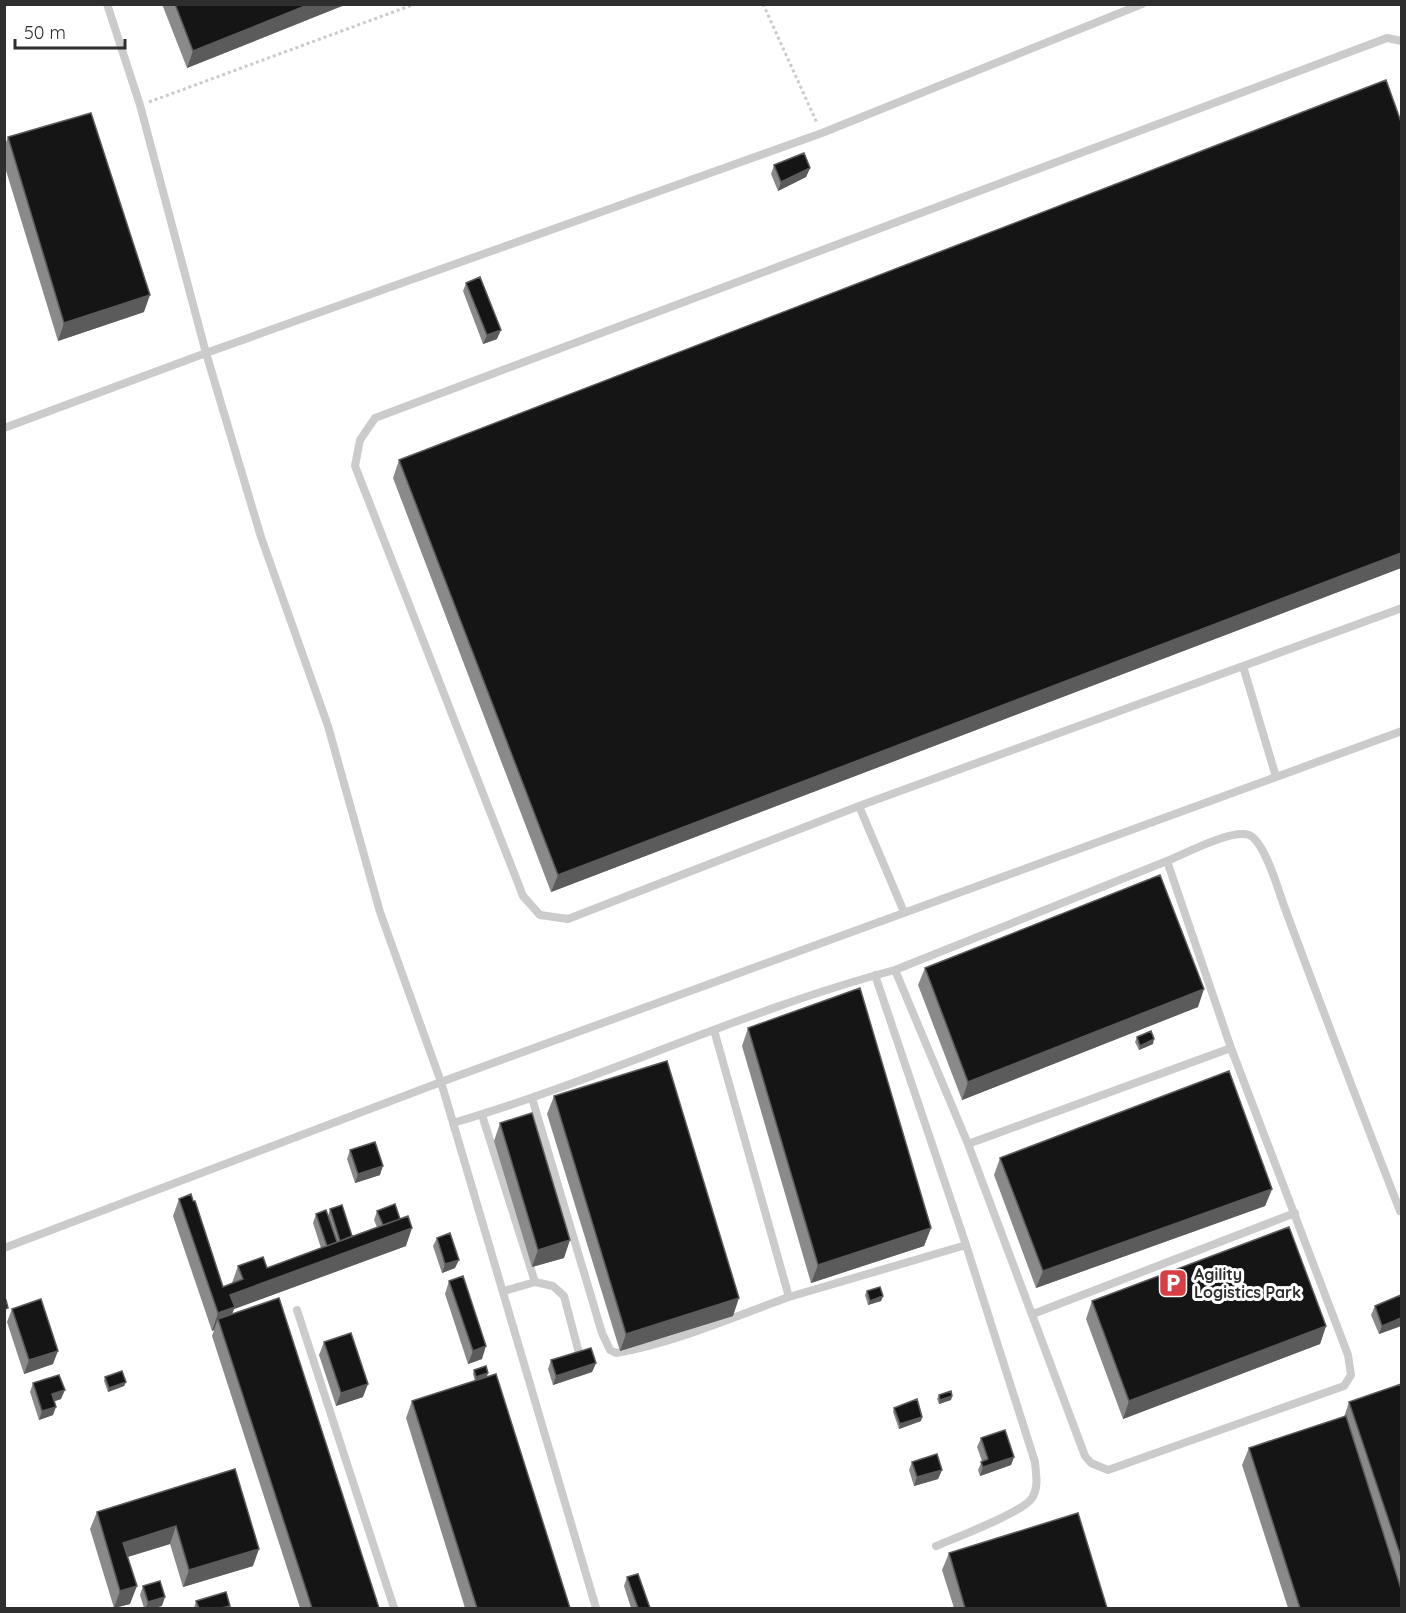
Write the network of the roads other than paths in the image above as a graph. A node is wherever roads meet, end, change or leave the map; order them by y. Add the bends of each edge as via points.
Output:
1 (107, 4) edge
2 (1142, 4) edge
3 (1401, 41) edge
4 (206, 353) junction
5 (4, 429) edge
6 (1401, 608) edge
7 (1243, 666) junction
8 (1401, 731) edge
9 (1276, 777) junction
10 (859, 806) junction
11 (1167, 861) junction
12 (904, 912) junction
13 (895, 970) junction
14 (875, 975) junction
15 (714, 1030) junction
16 (1231, 1048) junction
17 (441, 1082) junction
18 (532, 1098) junction
19 (482, 1115) junction
20 (453, 1123) junction
21 (968, 1144) junction
22 (1400, 1210) edge
23 (1295, 1213) junction
24 (966, 1245) junction
25 (4, 1248) edge
26 (535, 1282) junction
27 (504, 1291) junction
28 (789, 1297) junction
29 (297, 1310) dead end
30 (1033, 1314) junction
31 (579, 1353) edge
32 (936, 1546) dead end
33 (394, 1608) edge
34 (596, 1608) edge

1 - 4 lane via 140,105
2 - 4 lane via 822,133
3 - 10 lane via 1387,38 375,418 360,440 355,466 523,896 540,915 568,920
4 - 5 lane
4 - 17 lane via 261,537 328,726 380,912
6 - 7 lane
7 - 9 lane
7 - 10 lane
8 - 9 lane
9 - 12 lane
10 - 12 lane
11 - 13 lane
11 - 16 lane
11 - 22 lane via 1239,834 1257,842 1273,873
12 - 17 lane
13 - 14 lane
13 - 21 lane
14 - 15 lane
14 - 24 lane
15 - 18 lane
15 - 28 lane
16 - 21 lane
16 - 23 lane
17 - 20 lane
17 - 25 lane
18 - 19 lane
18 - 28 lane via 610,1350 616,1353 671,1339
19 - 20 lane
19 - 26 lane
20 - 27 lane
21 - 30 lane
23 - 30 lane
23 - 30 lane via 1348,1355 1351,1375 1336,1390 1108,1470 1084,1456
24 - 28 lane
24 - 32 lane via 1035,1462 1037,1487 1031,1501
26 - 27 lane
26 - 31 lane via 553,1286 564,1296
27 - 34 lane
29 - 33 lane

